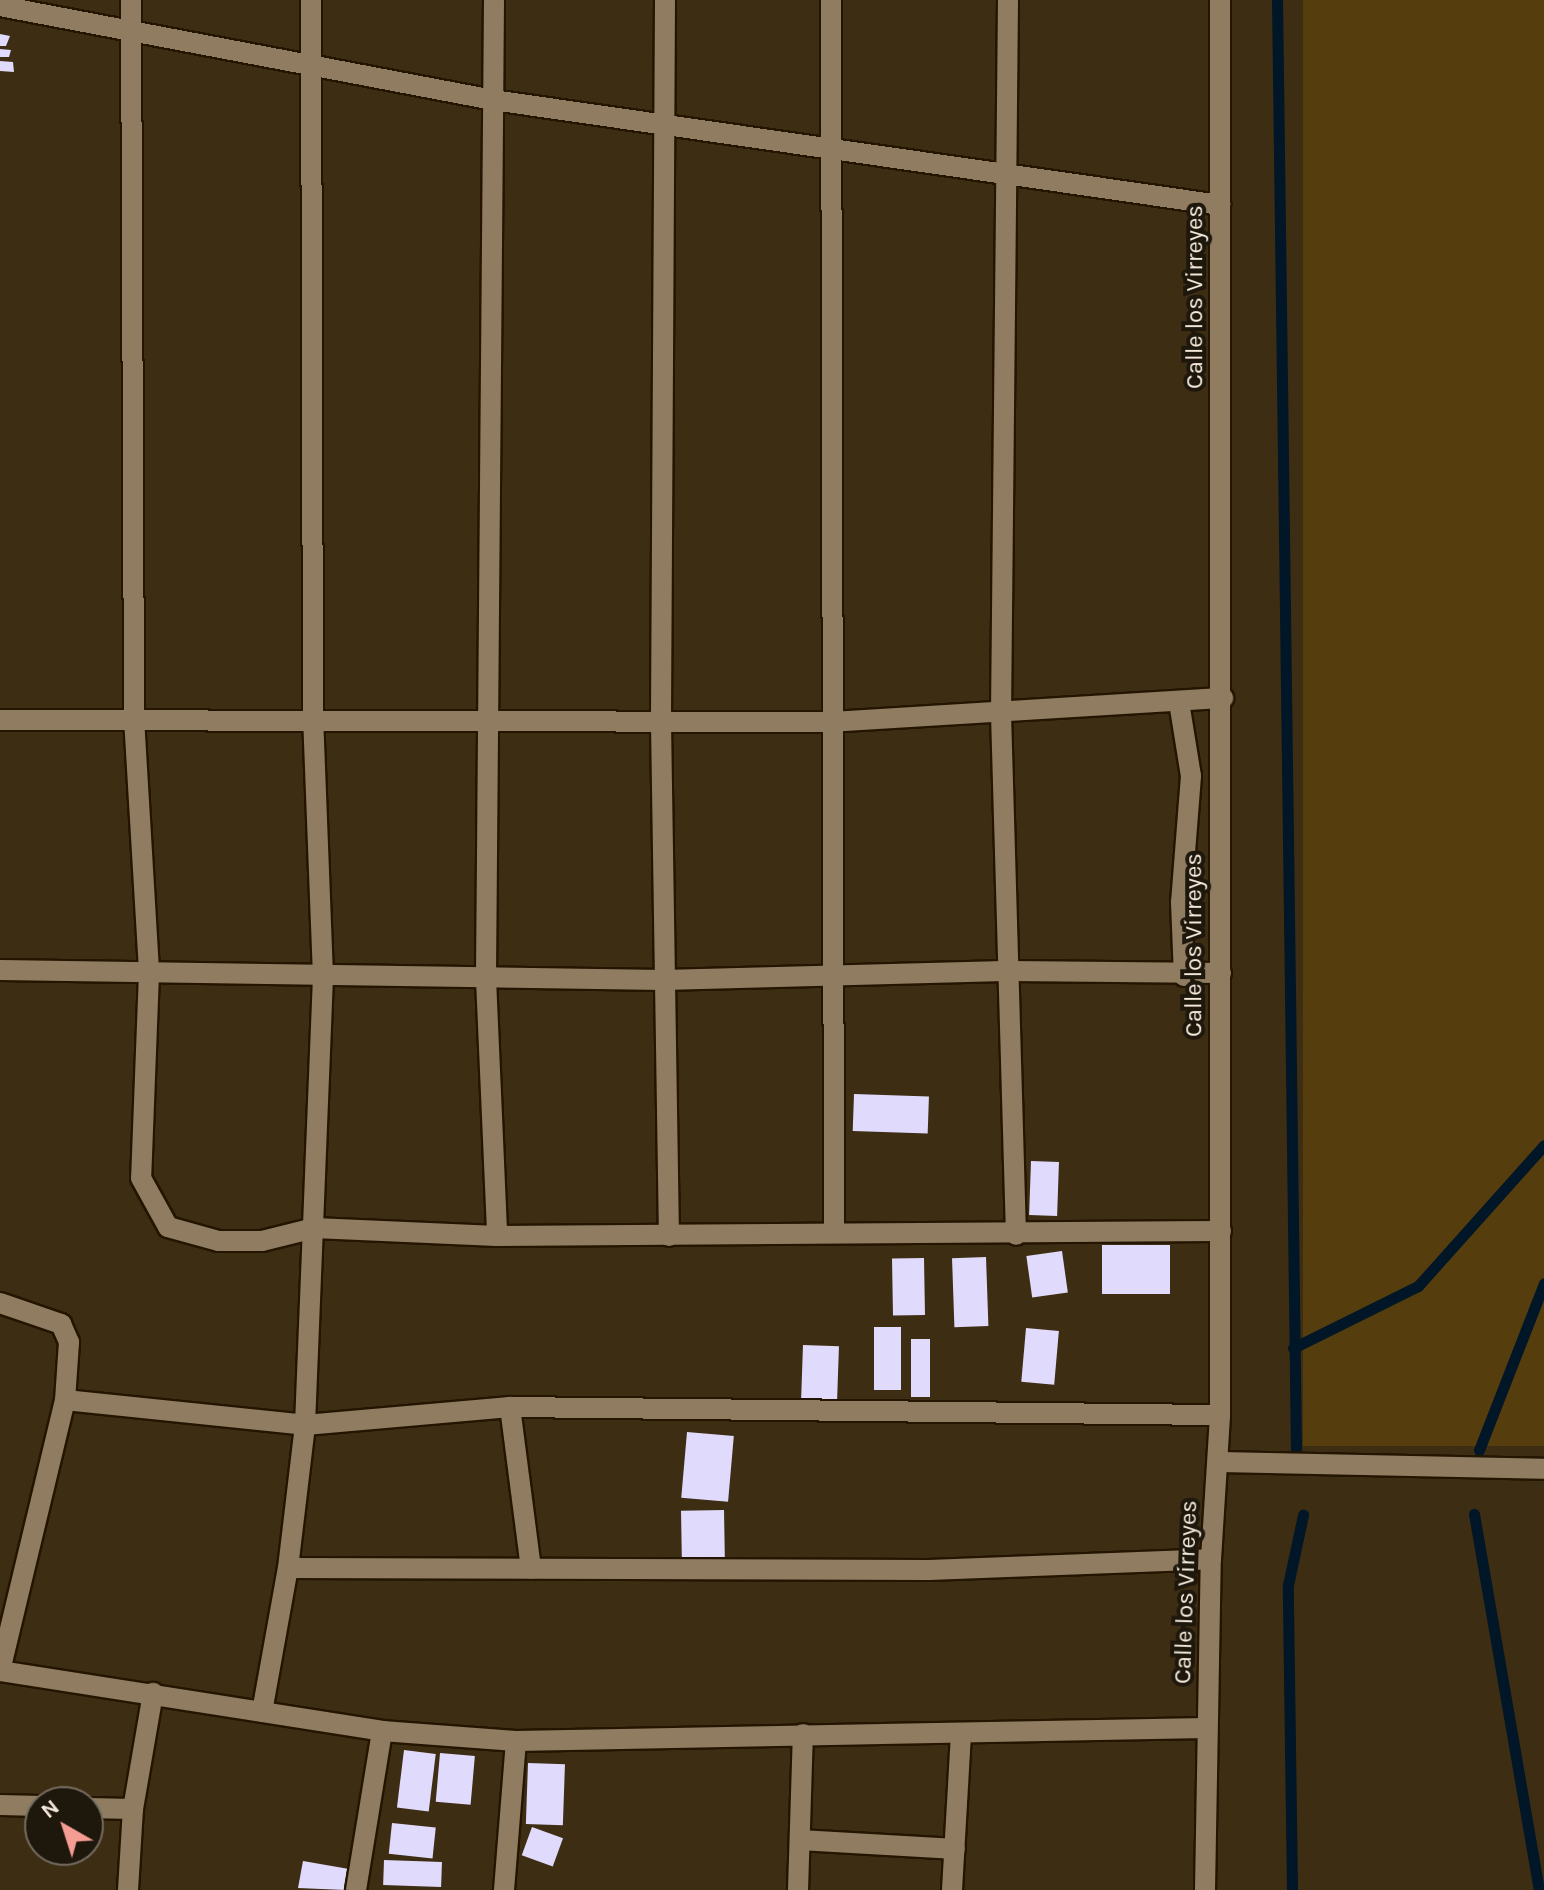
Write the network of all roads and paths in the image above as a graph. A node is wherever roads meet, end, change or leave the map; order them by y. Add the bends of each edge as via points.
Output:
1 (131, 0) edge
2 (311, 0) edge
3 (494, 0) edge
4 (665, 0) edge
5 (831, 0) edge
6 (1008, 0) edge
7 (1220, 0) edge
8 (0, 6) edge
9 (131, 29) junction
10 (311, 65) junction
11 (493, 100) junction
12 (665, 125) junction
13 (829, 149) junction
14 (1007, 174) junction
15 (1220, 205) junction
16 (1223, 698) junction
17 (1179, 702) junction
18 (1001, 714) junction
19 (134, 718) junction
20 (313, 719) junction
21 (0, 720) edge
22 (830, 722) junction
23 (661, 723) junction
24 (488, 724) junction
25 (1186, 851) junction
26 (1219, 858) junction
27 (0, 970) edge
28 (1005, 971) junction
29 (149, 973) junction
30 (1221, 973) junction
31 (831, 974) junction
32 (323, 976) junction
33 (1184, 976) junction
34 (486, 979) junction
35 (663, 980) junction
36 (314, 1228) junction
37 (834, 1231) junction
38 (1221, 1231) junction
39 (1016, 1235) junction
40 (497, 1236) junction
41 (669, 1236) junction
42 (0, 1303) edge
43 (65, 1400) junction
44 (510, 1407) junction
45 (1220, 1415) junction
46 (305, 1425) junction
47 (1218, 1462) junction
48 (1544, 1469) edge
49 (1211, 1559) junction
50 (288, 1568) junction
51 (531, 1569) junction
52 (0, 1671) edge
53 (153, 1693) junction
54 (262, 1712) junction
55 (1207, 1728) junction
56 (382, 1731) junction
57 (803, 1734) junction
58 (961, 1735) junction
59 (516, 1741) junction
60 (0, 1805) edge
61 (24, 1806) edge
62 (104, 1808) edge
63 (133, 1809) junction
64 (801, 1840) junction
65 (955, 1849) junction
66 (128, 1890) edge
67 (356, 1890) edge
68 (504, 1890) edge
69 (798, 1890) edge
70 (952, 1890) edge
71 (1205, 1890) edge

1 - 9 street
2 - 10 street
3 - 11 street
4 - 12 street
5 - 13 street
6 - 14 street
7 - 15 street, Calle los Virreyes
8 - 9 street
9 - 10 street
9 - 19 street
10 - 11 street
10 - 20 street
11 - 12 street
11 - 24 street
12 - 13 street
12 - 23 street
13 - 14 street
13 - 22 street
14 - 15 street
14 - 18 street
15 - 16 street, Calle los Virreyes
16 - 17 street
16 - 26 street, Calle los Virreyes
17 - 18 street
17 - 25 street via 1191,776
18 - 22 street
18 - 28 street
19 - 20 street
19 - 21 street
19 - 29 street
20 - 24 street
20 - 32 street
22 - 23 street
22 - 31 street
23 - 24 street
23 - 35 street
24 - 34 street
25 - 26 street
25 - 33 street via 1181,902
26 - 30 street, Calle los Virreyes
27 - 29 street
28 - 31 street
28 - 33 street
28 - 39 street
29 - 32 street
29 - 36 street via 141,1178 168,1227 218,1241 262,1241
30 - 33 street
30 - 38 street, Calle los Virreyes
31 - 35 street
31 - 37 street
32 - 34 street
32 - 36 street
34 - 35 street
34 - 40 street
35 - 41 street
36 - 40 street
36 - 46 street
37 - 39 street
37 - 41 street
38 - 39 street
38 - 45 street, Calle los Virreyes
40 - 41 street
42 - 43 street via 61,1324 69,1342
43 - 46 street
43 - 52 street
44 - 45 street
44 - 46 street
44 - 51 street
45 - 47 street, Calle los Virreyes
46 - 50 street
47 - 48 street
47 - 49 street, Calle los Virreyes
49 - 51 street via 929,1570
49 - 55 street, Calle los Virreyes
50 - 51 street
50 - 54 street
52 - 53 street
53 - 54 street
53 - 63 street
54 - 56 street
55 - 58 street
55 - 71 street, Calle los Virreyes
56 - 59 street
56 - 67 street
57 - 58 street
57 - 59 street
57 - 64 street
58 - 65 street
59 - 68 street
60 - 61 street
62 - 63 street
63 - 66 street
64 - 65 street
64 - 69 street
65 - 70 street

